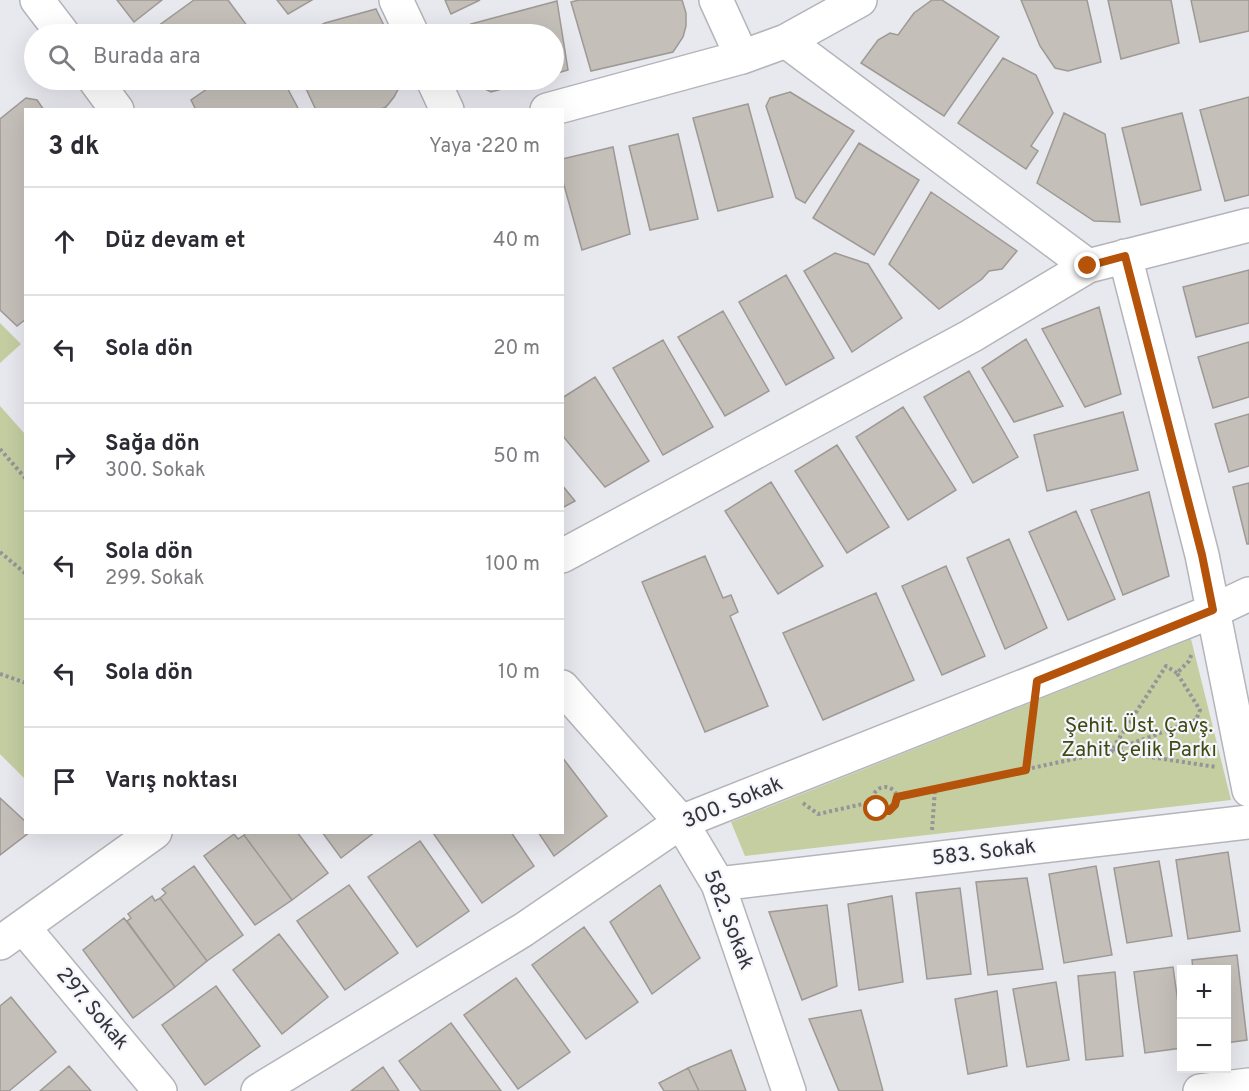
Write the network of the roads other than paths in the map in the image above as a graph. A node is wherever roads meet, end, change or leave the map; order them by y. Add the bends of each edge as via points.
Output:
1 (37, 0) edge
2 (396, 0) edge
3 (716, 0) edge
4 (860, 0) edge
5 (55, 24) edge
6 (407, 24) edge
7 (786, 41) junction
8 (742, 57) junction
9 (102, 90) edge
10 (438, 90) edge
11 (116, 108) edge
12 (446, 108) edge
13 (554, 108) edge
14 (1249, 225) edge
15 (1125, 256) junction
16 (1088, 266) junction
17 (564, 555) edge
18 (1249, 594) edge
19 (1203, 614) junction
20 (564, 689) edge
21 (1247, 781) edge
22 (681, 822) junction
23 (1249, 822) edge
24 (151, 834) edge
25 (718, 884) junction
26 (11, 935) edge
27 (1249, 1085) edge
28 (160, 1091) edge
29 (258, 1091) edge
30 (789, 1091) edge
31 (1200, 1091) edge

1 - 5 street
2 - 6 street
3 - 8 street
4 - 7 street
7 - 8 street
7 - 16 street
8 - 13 street
9 - 11 street
10 - 12 street
14 - 15 street
15 - 16 street
15 - 19 street via 1202,555
16 - 17 street via 971,336
18 - 19 street, 300. Sokak
19 - 21 street
19 - 22 street, 300. Sokak
20 - 22 street, 582. Sokak
22 - 25 street, 582. Sokak
22 - 29 street, 300. Sokak via 523,930
23 - 25 street, 583. Sokak
24 - 26 street
25 - 30 street, 582. Sokak
26 - 28 street, 297. Sokak
27 - 31 street

